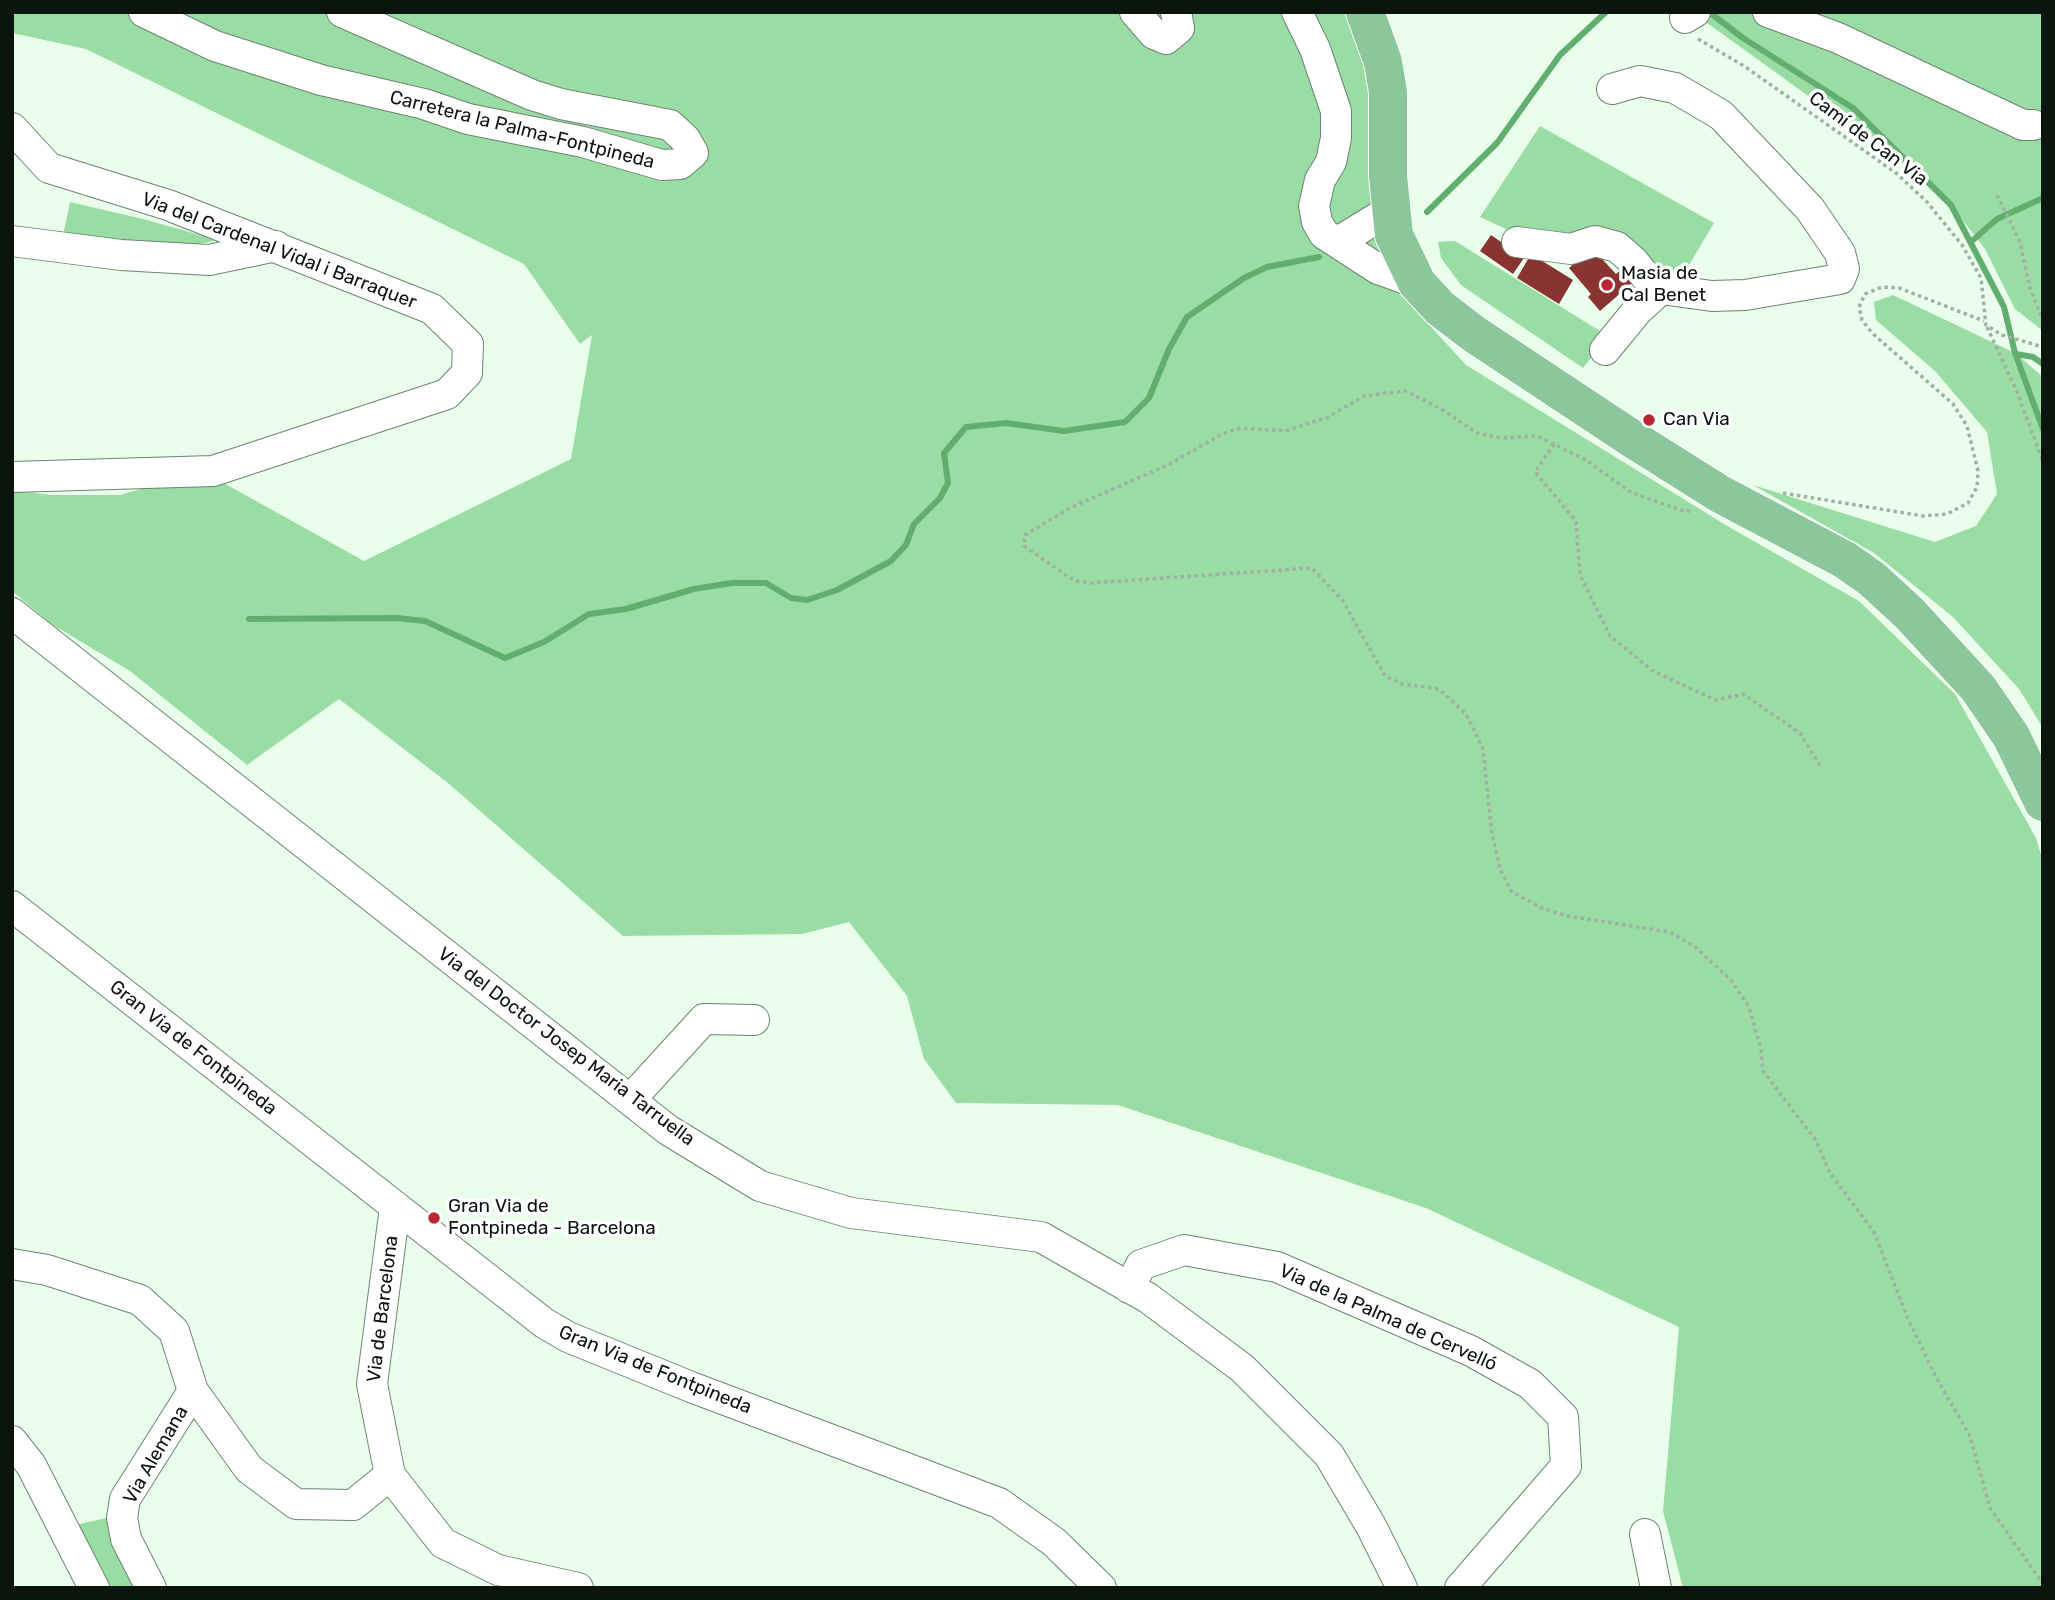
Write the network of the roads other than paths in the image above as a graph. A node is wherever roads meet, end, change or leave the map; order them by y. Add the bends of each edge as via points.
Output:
1 (144, 12) edge
2 (342, 12) edge
3 (1135, 12) edge
4 (1176, 12) edge
5 (1297, 12) edge
6 (1364, 12) edge
7 (1768, 12) edge
8 (1612, 89) dead end
9 (2033, 124) dead end
10 (12, 128) edge
11 (1390, 211) junction
12 (12, 242) edge
13 (1338, 242) junction
14 (1517, 242) dead end
15 (277, 246) junction
16 (1417, 283) junction
17 (1661, 289) junction
18 (1605, 350) dead end
19 (12, 477) edge
20 (12, 613) edge
21 (2043, 802) edge
22 (12, 906) edge
23 (754, 1020) dead end
24 (630, 1100) junction
25 (395, 1207) junction
26 (12, 1264) edge
27 (1129, 1288) junction
28 (193, 1391) junction
29 (12, 1441) edge
30 (390, 1475) junction
31 (1645, 1534) dead end
32 (94, 1588) edge
33 (151, 1588) edge
34 (578, 1588) edge
35 (1101, 1588) edge
36 (1402, 1588) edge
37 (1460, 1588) edge
38 (1656, 1588) edge

1 - 2 street, Carretera la Palma-Fontpineda via 228,50 321,80 468,118 583,142 662,165 680,164 693,153 670,125 532,94
3 - 4 street via 1154,34 1166,39 1179,28
5 - 13 street via 1336,111 1331,162 1320,180 1314,206 1324,234
6 - 11 main road via 1383,62 1388,92
7 - 9 street via 1838,38 2023,125
8 - 17 street via 1640,81 1675,88 1721,115 1810,209 1840,253 1844,269 1840,279 1745,295
10 - 15 street, Via del Cardenal Vidal i Barraquer via 49,168 168,205
11 - 13 street
11 - 16 main road via 1403,258
12 - 15 street via 209,260
13 - 16 street via 1378,269
14 - 17 street via 1571,249 1595,241 1617,247
15 - 19 street, Via del Cardenal Vidal i Barraquer via 432,309 468,344 467,373 447,394 213,471
16 - 21 main road via 1440,309 1474,334 1720,494 1872,579 1978,688 2011,736
17 - 18 street
20 - 24 street, Via del Doctor Josep Maria Tarruella
22 - 25 street, Gran Via de Fontpineda
23 - 24 street via 704,1019
24 - 27 street, Via del Doctor Josep Maria Tarruella via 668,1130 760,1186 851,1213 1041,1237
25 - 30 street, Via de Barcelona via 372,1384
25 - 35 street, Gran Via de Fontpineda via 515,1302 568,1337 999,1503 1054,1542
26 - 28 street, Via Alemana via 47,1270 140,1300 174,1331
27 - 36 street, Via del Doctor Josep Maria Tarruella via 1242,1368 1329,1455
27 - 37 street, Via de la Palma de Cervelló via 1141,1265 1184,1250 1277,1267 1471,1351 1530,1384 1563,1417 1566,1466
28 - 30 street via 249,1469 296,1504 353,1505
28 - 33 street, Via Alemana via 125,1499 126,1539
29 - 32 street via 31,1465
30 - 34 street, Via de Barcelona via 443,1543 498,1570
31 - 38 street

